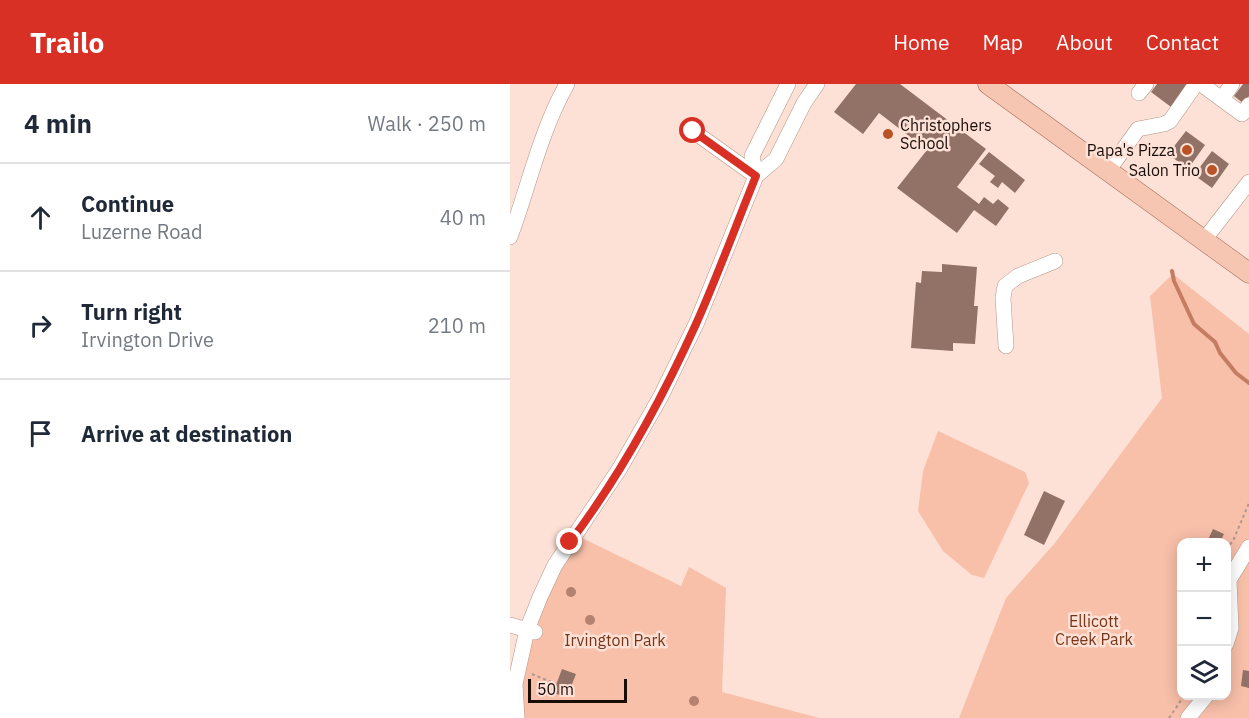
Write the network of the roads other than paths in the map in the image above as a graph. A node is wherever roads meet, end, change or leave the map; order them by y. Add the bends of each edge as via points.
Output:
1 (567, 84) edge
2 (817, 84) edge
3 (988, 84) edge
4 (1196, 84) edge
5 (1201, 84) edge
6 (1232, 84) edge
7 (787, 86) edge
8 (1222, 99) junction
9 (804, 104) junction
10 (1249, 105) edge
11 (693, 131) dead end
12 (1108, 171) junction
13 (756, 176) junction
14 (1249, 182) edge
15 (510, 237) edge
16 (1204, 240) junction
17 (1054, 261) dead end
18 (1249, 273) edge
19 (1006, 346) dead end
20 (1249, 547) edge
21 (1230, 592) edge
22 (510, 625) edge
23 (531, 631) junction
24 (1203, 700) edge
25 (517, 718) edge
26 (1188, 718) edge

1 - 15 street via 541,142
2 - 9 street
3 - 12 main road
4 - 12 street via 1170,121 1138,129
5 - 8 street
6 - 8 street
7 - 9 street
7 - 13 street via 752,156
8 - 10 street via 1242,114
9 - 13 street via 776,159
11 - 13 street
12 - 16 main road
13 - 23 street via 679,360 620,468 555,565 540,597
14 - 16 street
16 - 18 main road
17 - 19 street via 1005,286
20 - 21 street via 1229,580
22 - 23 street
23 - 25 street via 515,684
24 - 26 street

